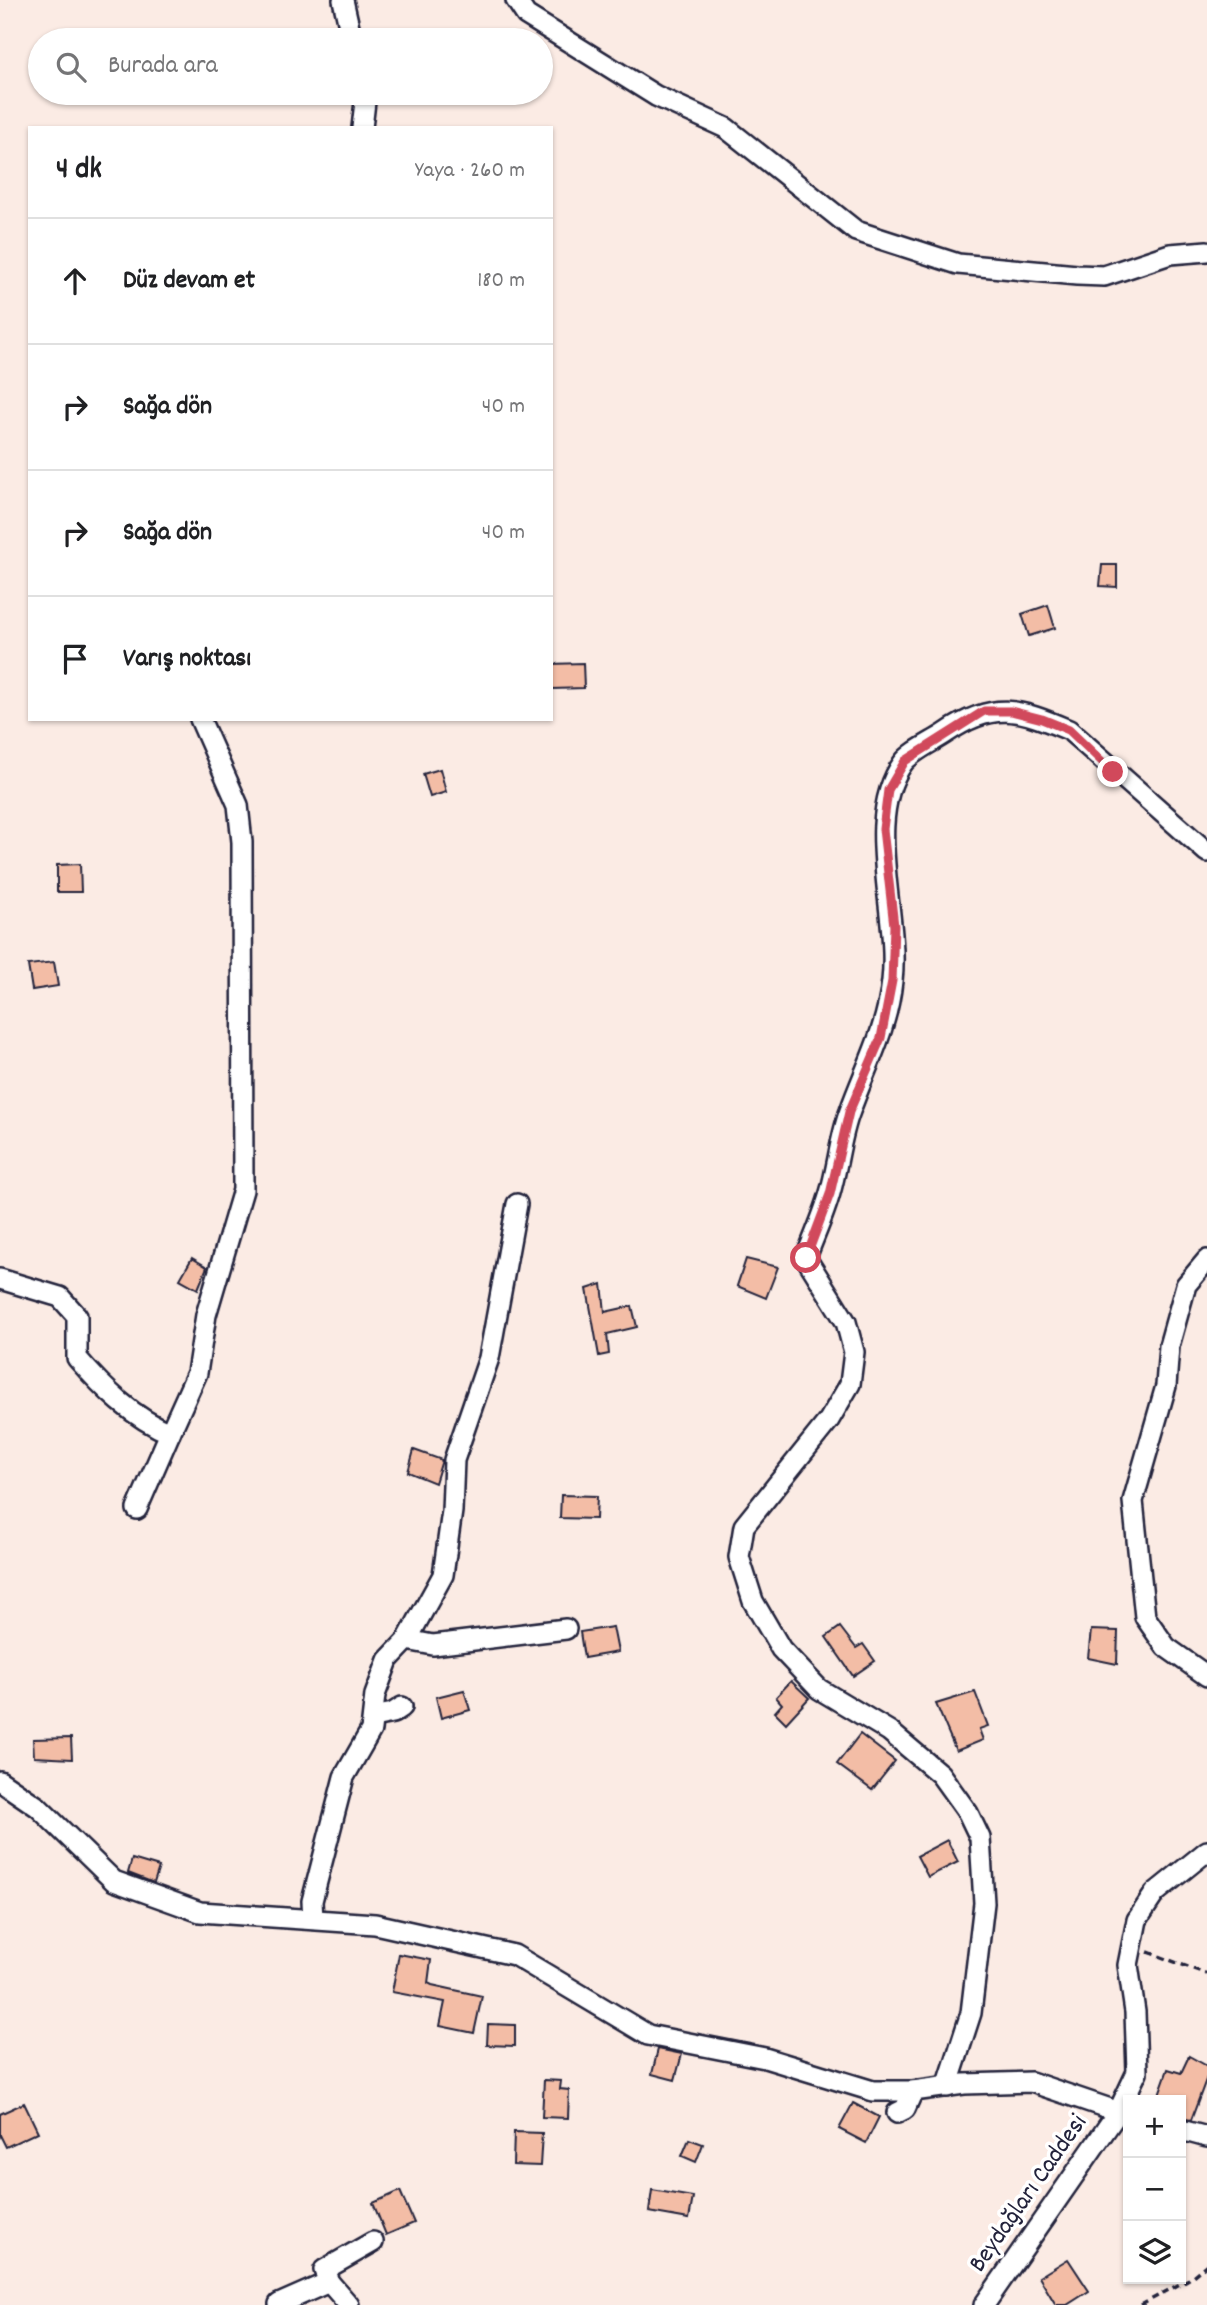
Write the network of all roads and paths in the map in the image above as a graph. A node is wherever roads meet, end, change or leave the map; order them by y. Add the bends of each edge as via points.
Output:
1 (343, 0) edge
2 (516, 0) edge
3 (349, 28) edge
4 (547, 28) edge
5 (553, 32) edge
6 (365, 105) edge
7 (362, 126) edge
8 (1207, 251) edge
9 (201, 721) edge
10 (1207, 852) edge
11 (517, 1205) dead end
12 (1207, 1260) edge
13 (0, 1279) edge
14 (170, 1433) junction
15 (137, 1509) dead end
16 (566, 1629) dead end
17 (407, 1640) junction
18 (1207, 1676) edge
19 (402, 1707) dead end
20 (373, 1717) junction
21 (0, 1781) edge
22 (1207, 1851) edge
23 (313, 1919) junction
24 (1130, 1945) junction
25 (1207, 1974) edge
26 (947, 2087) junction
27 (913, 2091) junction
28 (1129, 2095) edge
29 (897, 2113) dead end
30 (1123, 2114) edge
31 (1186, 2131) edge
32 (1207, 2137) edge
33 (373, 2242) dead end
34 (1207, 2264) edge
35 (329, 2282) junction
36 (279, 2304) edge
37 (349, 2305) edge
38 (984, 2305) edge
39 (1141, 2305) edge

1 - 3 street
2 - 4 street via 526,15
5 - 8 street via 656,96 726,128 856,231 958,264 1077,275 1104,276 1170,254
6 - 7 street
9 - 14 street via 240,817 243,1189 206,1315 197,1373
10 - 26 street via 1069,730 1011,711 984,711 958,725 905,761 888,790 883,829 894,926 892,981 881,1038 849,1112 830,1194 806,1258 846,1322 854,1352 850,1384 829,1420 744,1526 740,1557 753,1601 780,1649 819,1689 889,1731 940,1774 980,1838 984,1903 971,2013
11 - 17 street via 489,1357 454,1460 443,1575
12 - 18 street via 1186,1285 1169,1346 1166,1386 1133,1501 1145,1616 1166,1647
13 - 14 street via 60,1297 77,1316 77,1358 148,1424
14 - 15 street
16 - 17 street via 433,1645
17 - 20 street via 387,1660
19 - 20 street
20 - 23 street via 371,1730 344,1777 312,1901
21 - 23 street via 38,1807 114,1881 200,1912
22 - 24 street via 1155,1893 1137,1920
23 - 27 street via 375,1924 514,1955 648,2035 765,2058 873,2091
24 - 25 path
24 - 28 street, Beydağları Caddesi via 1137,2072
26 - 27 street
26 - 30 street via 1031,2082
27 - 29 street via 905,2109
30 - 38 street, Beydağları Caddesi
31 - 32 street
33 - 35 street via 324,2270
34 - 39 path
35 - 36 street
35 - 37 street

